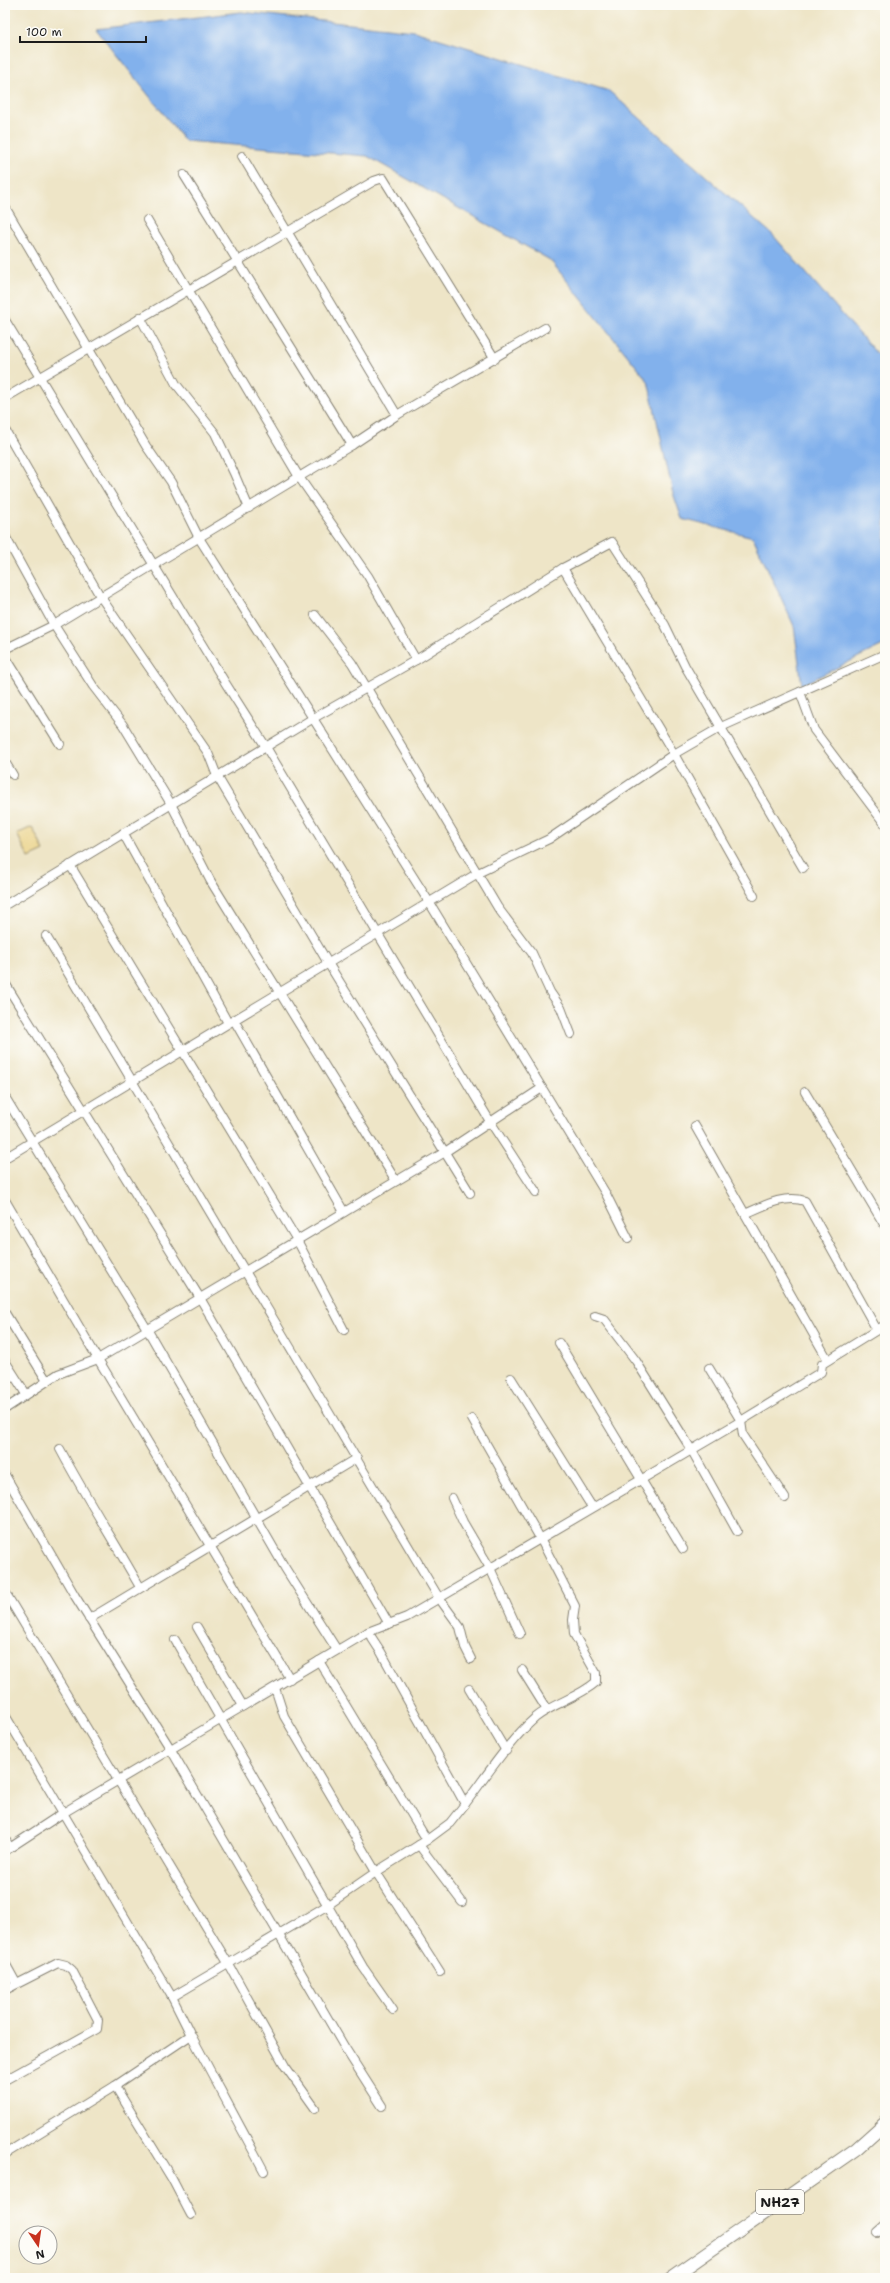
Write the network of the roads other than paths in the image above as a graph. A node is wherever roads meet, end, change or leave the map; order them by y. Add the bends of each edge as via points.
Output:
1 (242, 156) dead end
2 (184, 175) dead end
3 (5, 207) edge
4 (147, 220) dead end
5 (286, 232) junction
6 (237, 260) junction
7 (189, 289) junction
8 (140, 317) junction
9 (5, 320) edge
10 (544, 328) dead end
11 (87, 348) junction
12 (495, 359) junction
13 (39, 377) junction
14 (5, 398) edge
15 (397, 415) junction
16 (5, 430) edge
17 (352, 445) junction
18 (299, 477) junction
19 (249, 508) junction
20 (5, 536) edge
21 (199, 538) junction
22 (155, 564) junction
23 (563, 568) junction
24 (100, 596) junction
25 (315, 615) dead end
26 (54, 625) junction
27 (5, 649) edge
28 (885, 654) edge
29 (5, 656) edge
30 (416, 660) junction
31 (366, 688) junction
32 (800, 692) junction
33 (312, 719) junction
34 (721, 727) junction
35 (60, 744) dead end
36 (266, 747) junction
37 (674, 754) junction
38 (5, 762) edge
39 (13, 775) dead end
40 (217, 776) junction
41 (171, 804) junction
42 (885, 824) edge
43 (123, 833) junction
44 (70, 865) junction
45 (803, 868) dead end
46 (478, 873) junction
47 (754, 896) dead end
48 (428, 902) junction
49 (5, 905) edge
50 (376, 934) junction
51 (46, 936) dead end
52 (328, 963) junction
53 (5, 983) edge
54 (281, 993) junction
55 (231, 1021) junction
56 (571, 1034) dead end
57 (182, 1051) junction
58 (133, 1081) junction
59 (542, 1088) junction
60 (805, 1092) dead end
61 (5, 1097) edge
62 (84, 1110) junction
63 (491, 1123) junction
64 (695, 1126) dead end
65 (32, 1141) junction
66 (444, 1152) junction
67 (5, 1158) edge
68 (396, 1181) junction
69 (536, 1192) dead end
70 (470, 1193) dead end
71 (5, 1200) edge
72 (344, 1212) junction
73 (745, 1214) junction
74 (885, 1226) edge
75 (628, 1238) dead end
76 (297, 1240) junction
77 (246, 1270) junction
78 (200, 1298) junction
79 (5, 1313) edge
80 (595, 1316) dead end
81 (885, 1325) edge
82 (147, 1329) junction
83 (344, 1330) dead end
84 (877, 1330) junction
85 (559, 1343) dead end
86 (98, 1359) junction
87 (828, 1360) junction
88 (5, 1361) edge
89 (709, 1368) dead end
90 (511, 1378) dead end
91 (46, 1381) junction
92 (26, 1394) junction
93 (5, 1409) edge
94 (472, 1418) dead end
95 (741, 1421) junction
96 (60, 1449) dead end
97 (691, 1449) junction
98 (357, 1458) junction
99 (5, 1476) edge
100 (639, 1479) junction
101 (309, 1486) junction
102 (452, 1498) dead end
103 (785, 1498) dead end
104 (592, 1507) junction
105 (257, 1518) junction
106 (737, 1530) dead end
107 (540, 1538) junction
108 (212, 1546) junction
109 (683, 1549) dead end
110 (490, 1568) junction
111 (140, 1587) junction
112 (5, 1592) edge
113 (440, 1598) junction
114 (89, 1619) junction
115 (389, 1624) junction
116 (197, 1627) dead end
117 (368, 1632) junction
118 (520, 1634) dead end
119 (175, 1640) dead end
120 (337, 1650) junction
121 (471, 1659) dead end
122 (318, 1662) junction
123 (522, 1670) dead end
124 (290, 1679) junction
125 (275, 1688) junction
126 (469, 1689) dead end
127 (244, 1706) junction
128 (547, 1710) junction
129 (5, 1716) edge
130 (220, 1720) junction
131 (170, 1748) junction
132 (506, 1750) junction
133 (118, 1780) junction
134 (465, 1804) junction
135 (63, 1813) junction
136 (5, 1839) edge
137 (427, 1840) junction
138 (419, 1845) junction
139 (8, 1849) edge
140 (376, 1872) junction
141 (462, 1902) dead end
142 (328, 1905) junction
143 (278, 1934) junction
144 (5, 1963) edge
145 (228, 1963) junction
146 (440, 1972) dead end
147 (16, 1983) junction
148 (5, 1990) edge
149 (172, 1997) junction
150 (393, 2010) dead end
151 (191, 2035) junction
152 (5, 2080) edge
153 (115, 2086) junction
154 (382, 2106) dead end
155 (315, 2108) dead end
156 (885, 2122) edge
157 (5, 2154) edge
158 (264, 2171) dead end
159 (191, 2216) dead end
160 (885, 2226) edge
161 (877, 2233) dead end
162 (672, 2278) edge

1 - 5 street
2 - 6 street
3 - 11 street
4 - 7 street
5 - 6 street
5 - 12 street via 383,178
5 - 15 street
6 - 7 street
6 - 17 street
7 - 8 street
7 - 18 street
8 - 11 street
8 - 19 street via 176,384 214,433
9 - 13 street
10 - 12 street
11 - 13 street
11 - 21 street via 146,446 171,482
12 - 15 street
13 - 14 street
13 - 22 street
15 - 17 street
16 - 24 street
17 - 18 street
18 - 19 street
18 - 30 street via 368,576
19 - 21 street
20 - 26 street
21 - 22 street
21 - 33 street
22 - 24 street
22 - 36 street
23 - 30 street
23 - 34 street via 612,542 665,625 685,666
23 - 37 street
24 - 26 street
24 - 40 street via 208,753
25 - 31 street via 352,663
26 - 27 street
26 - 41 street via 93,686 123,725
28 - 32 street
29 - 35 street
30 - 31 street
31 - 33 street
31 - 46 street
32 - 34 street
32 - 42 street via 814,730
33 - 36 street
33 - 48 street
34 - 37 street
34 - 45 street
36 - 40 street
36 - 50 street
37 - 46 street via 548,839
37 - 47 street
38 - 39 street
40 - 41 street
40 - 52 street
41 - 43 street
41 - 54 street via 210,880
43 - 44 street
43 - 55 street
44 - 49 street
44 - 57 street
46 - 48 street
46 - 56 street via 498,908 532,953 550,992 561,1008
48 - 50 street
48 - 59 street
50 - 52 street
50 - 63 street
51 - 58 street
52 - 54 street
52 - 66 street
53 - 62 street
54 - 55 street
54 - 68 street
55 - 57 street
55 - 72 street
57 - 58 street
57 - 76 street
58 - 62 street
58 - 77 street
59 - 63 street
59 - 75 street via 606,1194
60 - 74 street
61 - 65 street
62 - 65 street
62 - 78 street
63 - 66 street
63 - 69 street
64 - 73 street
65 - 67 street
65 - 82 street
66 - 68 street
66 - 70 street
68 - 72 street
71 - 86 street
72 - 76 street
73 - 84 street via 786,1199 795,1198 805,1202
73 - 87 street
76 - 77 street
76 - 83 street
77 - 78 street
77 - 98 street
78 - 82 street
78 - 101 street
79 - 91 street
80 - 97 street via 604,1319 636,1361
81 - 84 street
82 - 86 street
82 - 105 street
84 - 87 street
85 - 100 street
86 - 91 street
86 - 108 street
87 - 95 street via 822,1364 821,1372
88 - 92 street
89 - 95 street
90 - 104 street
91 - 92 street
92 - 93 street
94 - 107 street
95 - 97 street
95 - 103 street via 743,1435
96 - 111 street via 87,1500
97 - 100 street
97 - 106 street
98 - 101 street
98 - 113 street
99 - 114 street
100 - 104 street
100 - 109 street
101 - 105 street
101 - 115 street
102 - 110 street
104 - 107 street
105 - 108 street
105 - 120 street via 311,1612
107 - 110 street
107 - 128 street via 575,1606 572,1620 574,1634 596,1673 596,1682
108 - 111 street
108 - 124 street
110 - 113 street
110 - 118 street
111 - 114 street
112 - 133 street
113 - 115 street
113 - 121 street via 460,1627
114 - 131 street
115 - 117 street
116 - 127 street
117 - 120 street
117 - 134 street
119 - 130 street
120 - 122 street
122 - 124 street
122 - 137 street
123 - 128 street
124 - 125 street
125 - 127 street
125 - 140 street via 284,1716
126 - 132 street
127 - 130 street
128 - 132 street
129 - 135 street
130 - 131 street
130 - 142 street
131 - 133 street
131 - 143 street
132 - 134 street
133 - 135 street
133 - 145 street
134 - 137 street via 450,1823
135 - 139 street
135 - 149 street
136 - 139 street
137 - 138 street
138 - 140 street
138 - 141 street
140 - 142 street
140 - 146 street
142 - 143 street
142 - 150 street via 363,1967
143 - 145 street
143 - 154 street
144 - 147 street
145 - 149 street
145 - 155 street via 285,2066
147 - 148 street
147 - 152 street via 58,1963 66,1965 72,1970 98,2020 97,2029
149 - 151 street
151 - 153 street
151 - 158 street
153 - 157 street
153 - 159 street via 172,2179
156 - 162 highway, NH27 via 856,2149
160 - 161 street

